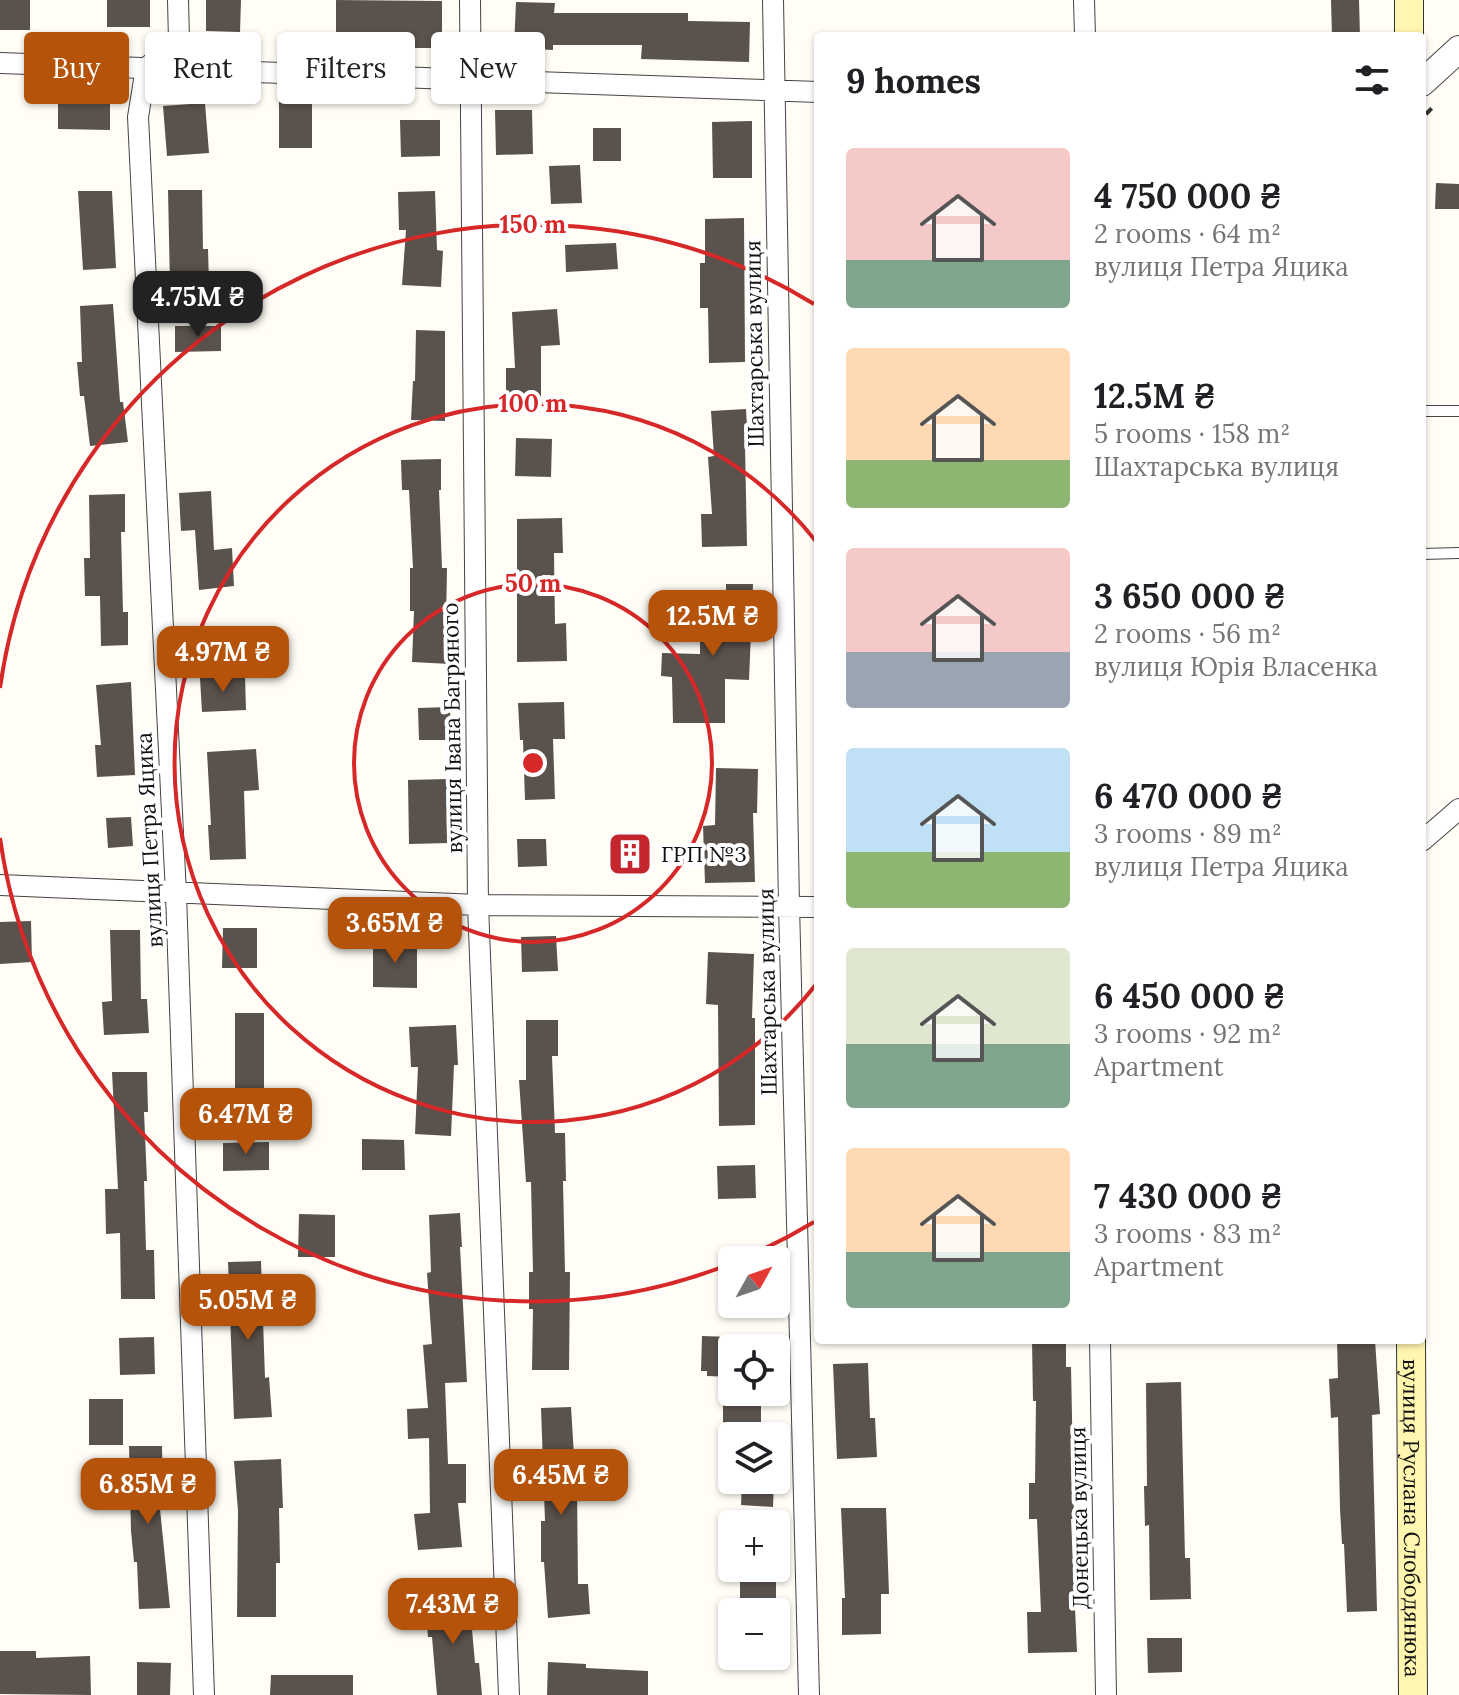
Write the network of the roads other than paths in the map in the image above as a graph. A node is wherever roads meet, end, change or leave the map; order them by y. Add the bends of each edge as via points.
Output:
1 (178, 0) edge
2 (470, 0) edge
3 (773, 0) edge
4 (1084, 0) edge
5 (1409, 0) edge
6 (179, 32) edge
7 (470, 32) edge
8 (1085, 32) edge
9 (1409, 32) edge
10 (1459, 49) edge
11 (0, 63) edge
12 (145, 68) edge
13 (261, 72) edge
14 (145, 74) edge
15 (431, 78) edge
16 (1426, 79) edge
17 (545, 82) edge
18 (773, 90) junction
19 (814, 92) edge
20 (469, 104) edge
21 (1426, 411) edge
22 (1459, 411) edge
23 (1459, 553) edge
24 (1426, 554) edge
25 (1459, 809) edge
26 (1426, 838) edge
27 (0, 885) edge
28 (176, 894) junction
29 (478, 905) junction
30 (789, 905) junction
31 (814, 907) edge
32 (1100, 1344) edge
33 (1411, 1344) edge
34 (204, 1695) edge
35 (509, 1695) edge
36 (809, 1695) edge
37 (1106, 1695) edge
38 (1413, 1695) edge

1 - 6 street
2 - 7 street, вулиця Івана Багряного
3 - 18 street, Шахтарська вулиця
4 - 8 street
5 - 9 main road
10 - 16 street
11 - 12 street
13 - 15 street
14 - 28 street, вулиця Петра Яцика via 138,117
17 - 18 street
18 - 19 street
18 - 30 street, Шахтарська вулиця
20 - 29 street, вулиця Івана Багряного
21 - 22 lane
23 - 24 lane
25 - 26 street
27 - 28 street
28 - 29 street
28 - 34 street, вулиця Петра Яцика
29 - 30 street
29 - 35 street, вулиця Івана Багряного
30 - 31 street
30 - 36 street, Шахтарська вулиця
32 - 37 street, Донецька вулиця
33 - 38 main road, вулиця Руслана Слободянюка

